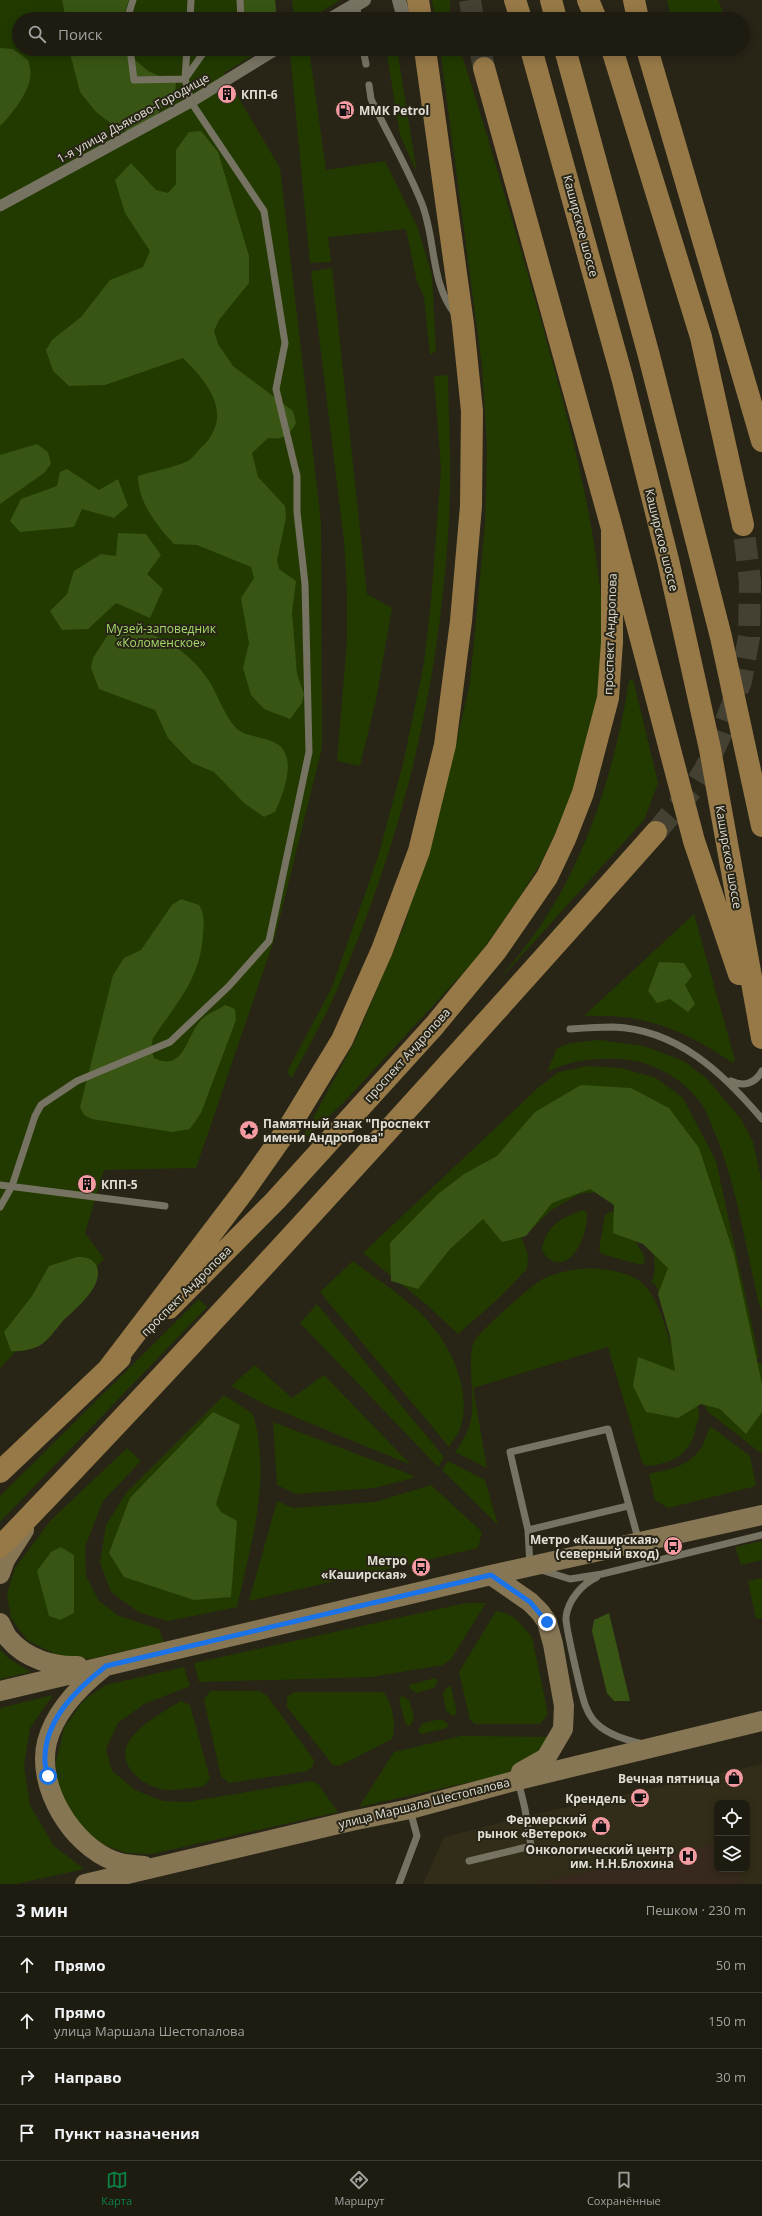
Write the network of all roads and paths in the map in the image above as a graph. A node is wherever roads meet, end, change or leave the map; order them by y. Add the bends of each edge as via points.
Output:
1 (133, 0) edge
2 (191, 0) edge
3 (240, 0) edge
4 (399, 0) edge
5 (418, 0) edge
6 (515, 0) edge
7 (551, 0) edge
8 (588, 0) edge
9 (602, 0) edge
10 (634, 0) edge
11 (360, 2) edge
12 (129, 12) edge
13 (190, 12) edge
14 (241, 12) edge
15 (343, 12) edge
16 (359, 12) edge
17 (402, 12) edge
18 (420, 12) edge
19 (519, 12) edge
20 (554, 12) edge
21 (593, 12) edge
22 (605, 12) edge
23 (637, 12) edge
24 (131, 56) edge
25 (187, 56) edge
26 (201, 56) edge
27 (266, 56) edge
28 (364, 56) edge
29 (424, 56) edge
30 (533, 56) edge
31 (567, 56) edge
32 (614, 56) edge
33 (649, 56) edge
34 (366, 64) dead end
35 (484, 68) tunnel mouth
36 (185, 79) junction
37 (369, 85) dead end
38 (191, 102) junction
39 (0, 206) edge
40 (463, 324) junction
41 (762, 440) edge
42 (742, 525) tunnel mouth
43 (612, 531) junction
44 (762, 826) edge
45 (656, 832) tunnel mouth
46 (570, 1029) dead end
47 (762, 1038) edge
48 (762, 1046) edge
49 (762, 1071) edge
50 (725, 1078) junction
51 (762, 1119) edge
52 (0, 1185) edge
53 (12, 1186) junction
54 (165, 1206) dead end
55 (0, 1207) edge
56 (109, 1368) junction
57 (0, 1472) edge
58 (628, 1506) junction
59 (38, 1507) junction
60 (762, 1515) edge
61 (528, 1530) junction
62 (762, 1535) edge
63 (639, 1542) junction
64 (0, 1547) edge
65 (530, 1567) junction
66 (0, 1574) edge
67 (602, 1574) junction
68 (491, 1575) junction
69 (0, 1622) edge
70 (106, 1666) junction
71 (0, 1691) edge
72 (762, 1721) edge
73 (659, 1745) junction
74 (518, 1780) junction
75 (497, 1786) junction
76 (410, 1809) junction
77 (469, 1862) dead end
78 (154, 1868) junction
79 (85, 1884) edge
80 (399, 1884) edge

1 - 12 lane
2 - 13 lane
3 - 14 lane
4 - 17 street
5 - 18 main road
6 - 19 main road
7 - 20 main road
8 - 21 main road
9 - 22 main road
10 - 23 main road
11 - 15 street
11 - 16 lane
24 - 36 lane via 134,80
25 - 36 lane
26 - 36 lane
27 - 38 street, 1-я улица Дьяково-Городище
28 - 34 lane
29 - 40 main road
30 - 47 main road, Каширское шоссе via 622,378 668,560 710,749
31 - 44 main road via 648,352 721,637
32 - 42 main road via 701,337
33 - 41 main road
35 - 43 main road
36 - 38 lane
37 - 40 lane via 371,98 422,205 438,281 446,303
38 - 39 street, 1-я улица Дьяково-Городище
38 - 53 lane via 264,211 285,343 276,389 297,476 297,512 306,584 309,752 269,941 229,986 170,1042 77,1081 41,1105
40 - 56 main road via 472,411 471,506 462,613 446,745 419,851 382,950 342,1040 291,1124 246,1188
43 - 48 main road via 694,841
43 - 56 main road, проспект Андропова via 612,642 608,698 583,793 547,877 496,951 434,1026 275,1201
45 - 59 main road via 444,1070 144,1397
46 - 50 lane via 614,1027 654,1036 691,1051
49 - 50 lane via 748,1084 739,1085
50 - 51 lane
52 - 53 lane
53 - 54 lane
53 - 55 lane
56 - 57 main road, проспект Андропова
58 - 61 lane
58 - 61 lane via 608,1429 593,1432 510,1452
58 - 63 lane
59 - 64 main road
59 - 66 main road via 5,1560
60 - 63 main road
61 - 65 lane
62 - 67 lane
63 - 65 main road
65 - 67 lane via 570,1579
65 - 68 main road
67 - 73 lane via 588,1581 578,1592 566,1618 586,1708 595,1722 604,1729 627,1740
68 - 70 main road
68 - 75 main road via 530,1602 547,1622 564,1706 562,1729 546,1758
69 - 70 main road via 9,1639 22,1650 43,1661 62,1667
70 - 71 main road
70 - 78 main road via 84,1683 54,1723 44,1759 50,1790 62,1817 89,1847 114,1861
72 - 73 main road, улица Маршала Шестопалова
73 - 74 main road, улица Маршала Шестопалова
74 - 75 main road, улица Маршала Шестопалова
74 - 77 lane via 531,1846
75 - 76 main road, улица Маршала Шестопалова
76 - 78 main road, улица Маршала Шестопалова
76 - 80 lane via 417,1836
78 - 79 main road, улица Маршала Шестопалова

